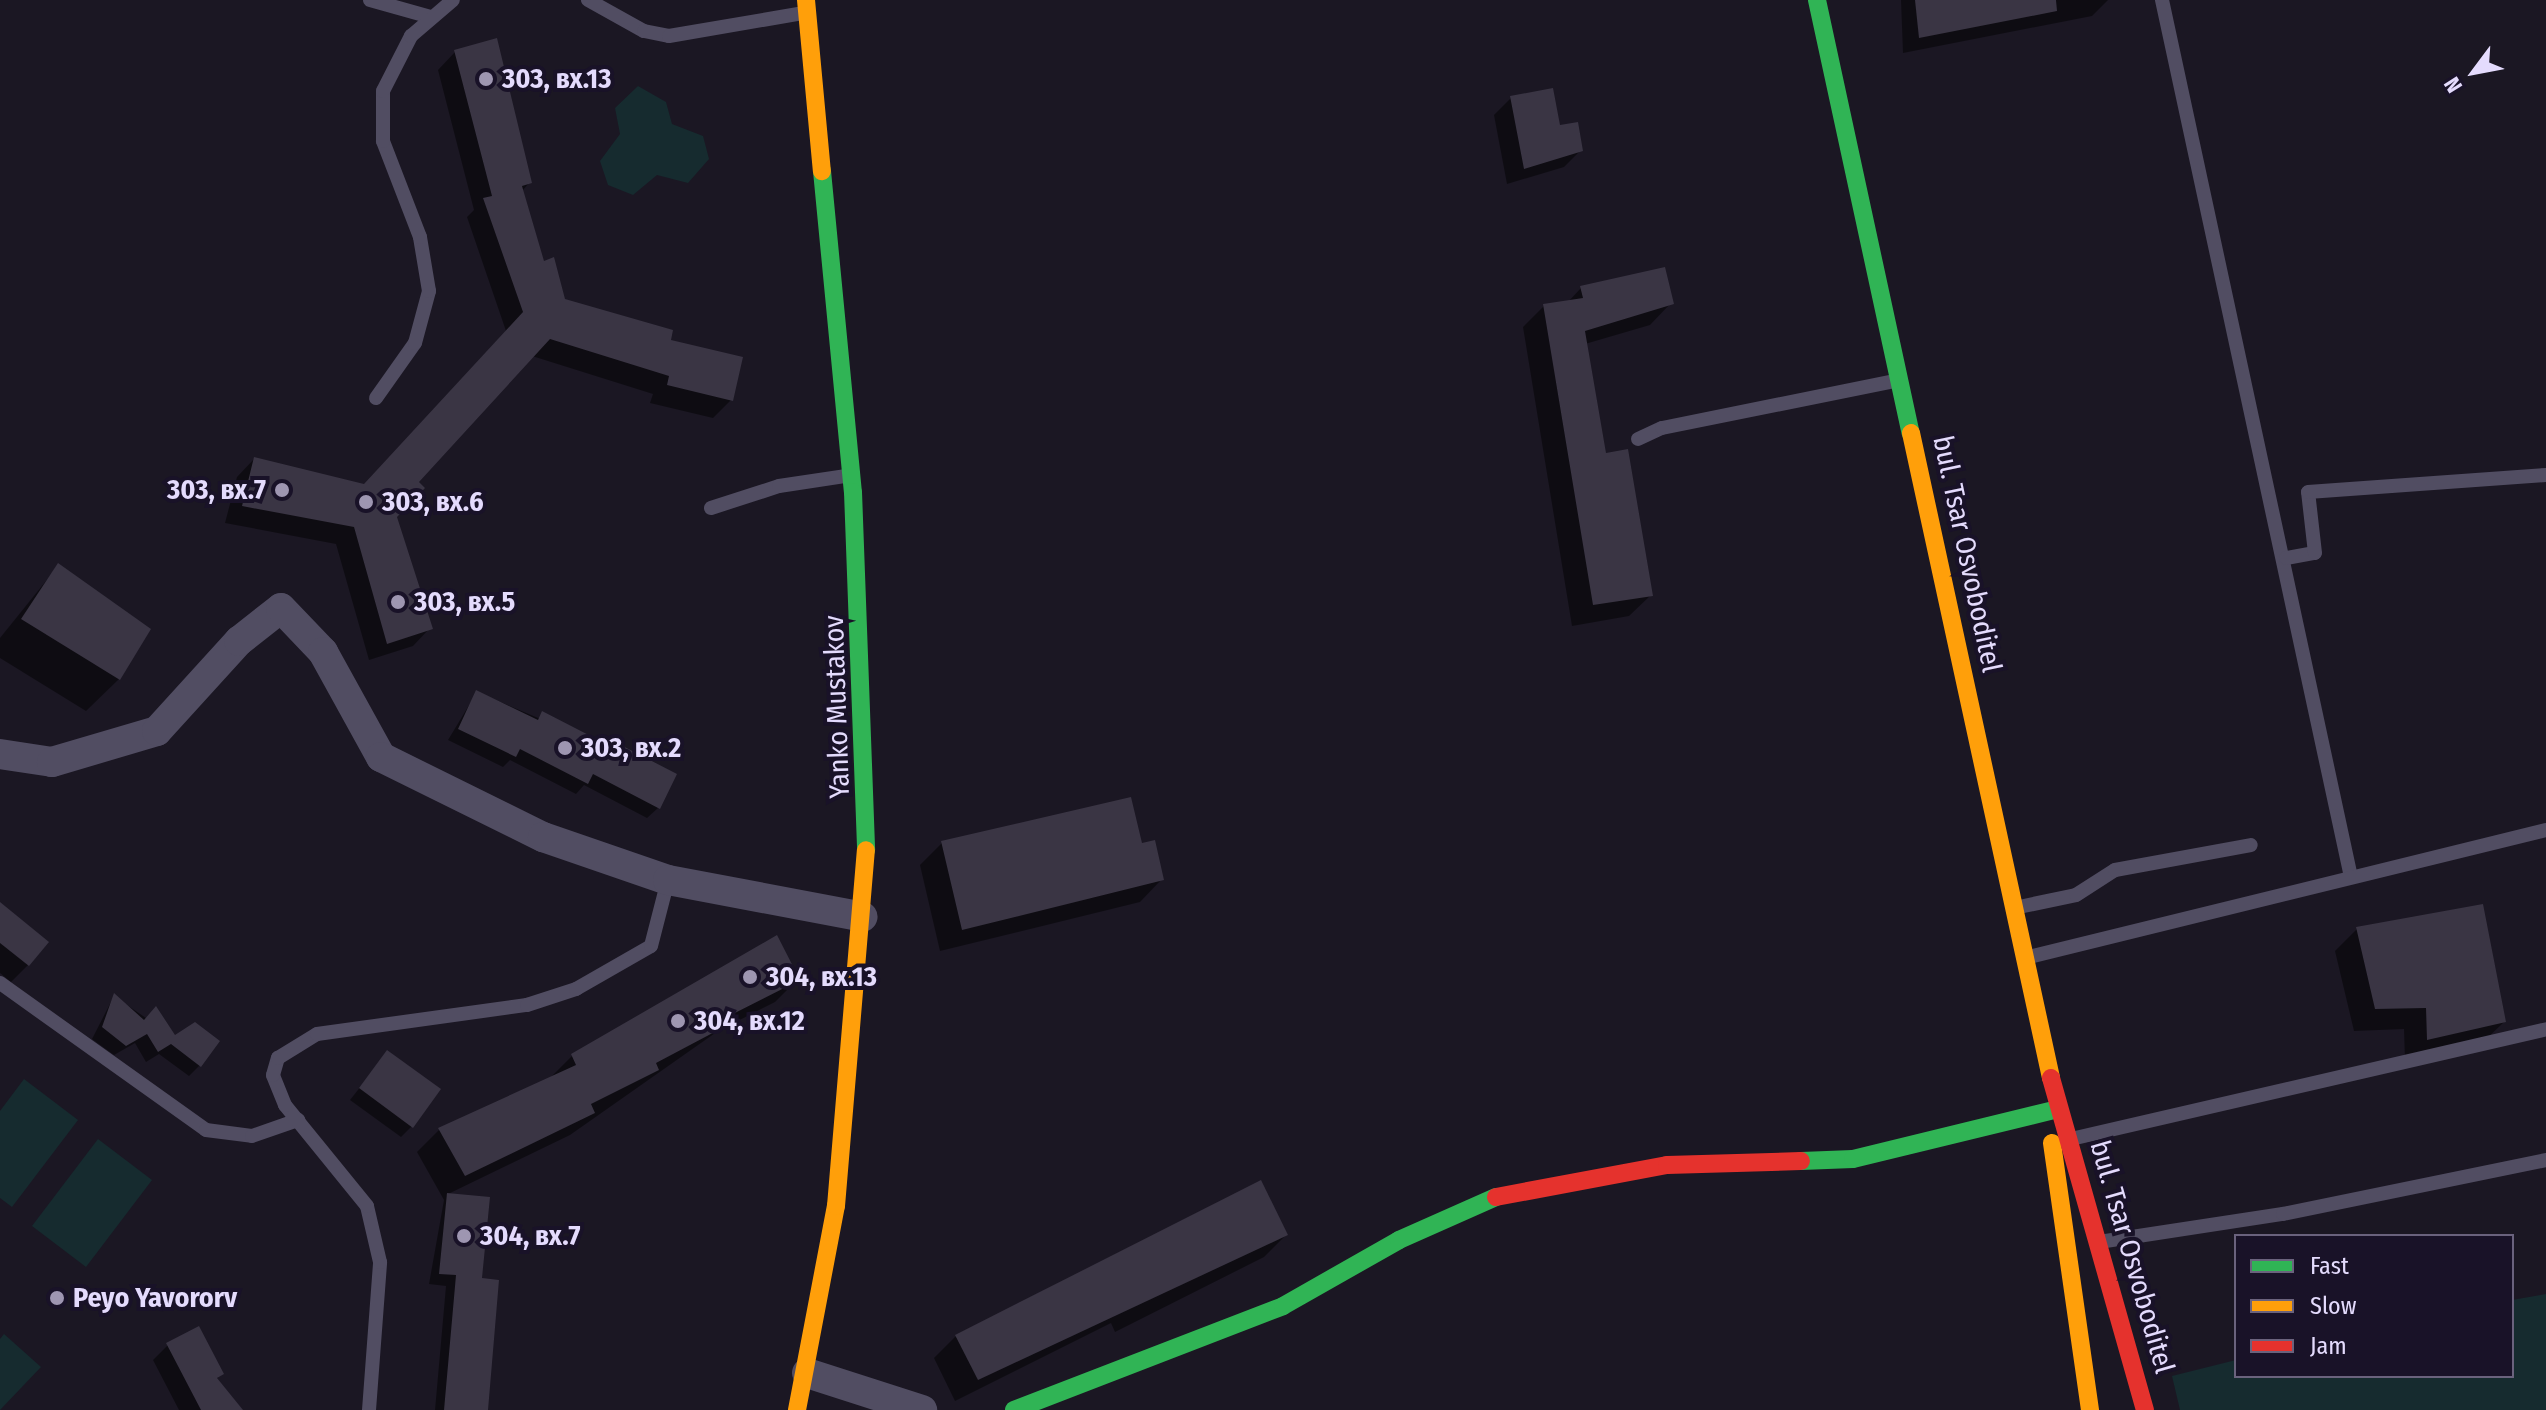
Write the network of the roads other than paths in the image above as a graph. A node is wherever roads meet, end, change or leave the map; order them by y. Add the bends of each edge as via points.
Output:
1 (370, 0) edge
2 (453, 0) edge
3 (588, 0) edge
4 (1817, 0) edge
5 (2162, 0) edge
6 (807, 6) edge
7 (431, 17) junction
8 (1900, 380) junction
9 (376, 398) dead end
10 (1638, 439) dead end
11 (852, 475) junction
12 (2546, 475) edge
13 (711, 508) dead end
14 (2286, 558) junction
15 (0, 754) edge
16 (2546, 830) edge
17 (2251, 845) dead end
18 (2351, 877) junction
19 (668, 880) junction
20 (2014, 908) junction
21 (863, 917) junction
22 (2025, 958) junction
23 (0, 983) edge
24 (2546, 1029) edge
25 (2059, 1114) junction
26 (298, 1120) junction
27 (2071, 1139) junction
28 (2546, 1160) edge
29 (2099, 1242) junction
30 (807, 1373) junction
31 (369, 1410) edge
32 (797, 1410) edge
33 (922, 1410) edge
34 (1014, 1410) edge
35 (2090, 1410) edge
36 (2145, 1410) edge

1 - 7 lane
2 - 7 lane
3 - 6 lane via 644,31 669,36
4 - 8 street, bul. Tsar Osvoboditel
5 - 14 lane
6 - 11 street, Yanko Mustakov
7 - 9 lane via 390,68 380,116 388,161 420,237 429,291 415,343
8 - 10 lane via 1662,428
8 - 20 street, bul. Tsar Osvoboditel
11 - 13 lane via 779,486
11 - 21 street, Yanko Mustakov via 867,728
12 - 14 lane via 2308,492 2315,553
14 - 18 lane
15 - 19 street via 52,762 157,731 239,641 281,608 323,652 381,757 543,837
16 - 18 lane
17 - 20 lane via 2115,870 2076,895
18 - 22 lane
19 - 21 street
19 - 26 lane via 664,919 651,946 576,989 527,1005 296,1041 278,1058 273,1075
20 - 22 street, bul. Tsar Osvoboditel
21 - 30 street, Yanko Mustakov via 836,1206
22 - 25 street, bul. Tsar Osvoboditel
23 - 26 lane via 206,1130 252,1136
24 - 27 lane
25 - 27 street, bul. Tsar Osvoboditel
25 - 34 street via 1853,1159 1667,1165 1498,1196 1399,1240 1283,1306
25 - 35 street, bul. Tsar Osvoboditel via 2050,1149
26 - 31 lane via 367,1206 380,1262
27 - 29 street, bul. Tsar Osvoboditel
28 - 29 lane via 2283,1214
29 - 36 street, bul. Tsar Osvoboditel
30 - 32 street, Yanko Mustakov
30 - 33 street

